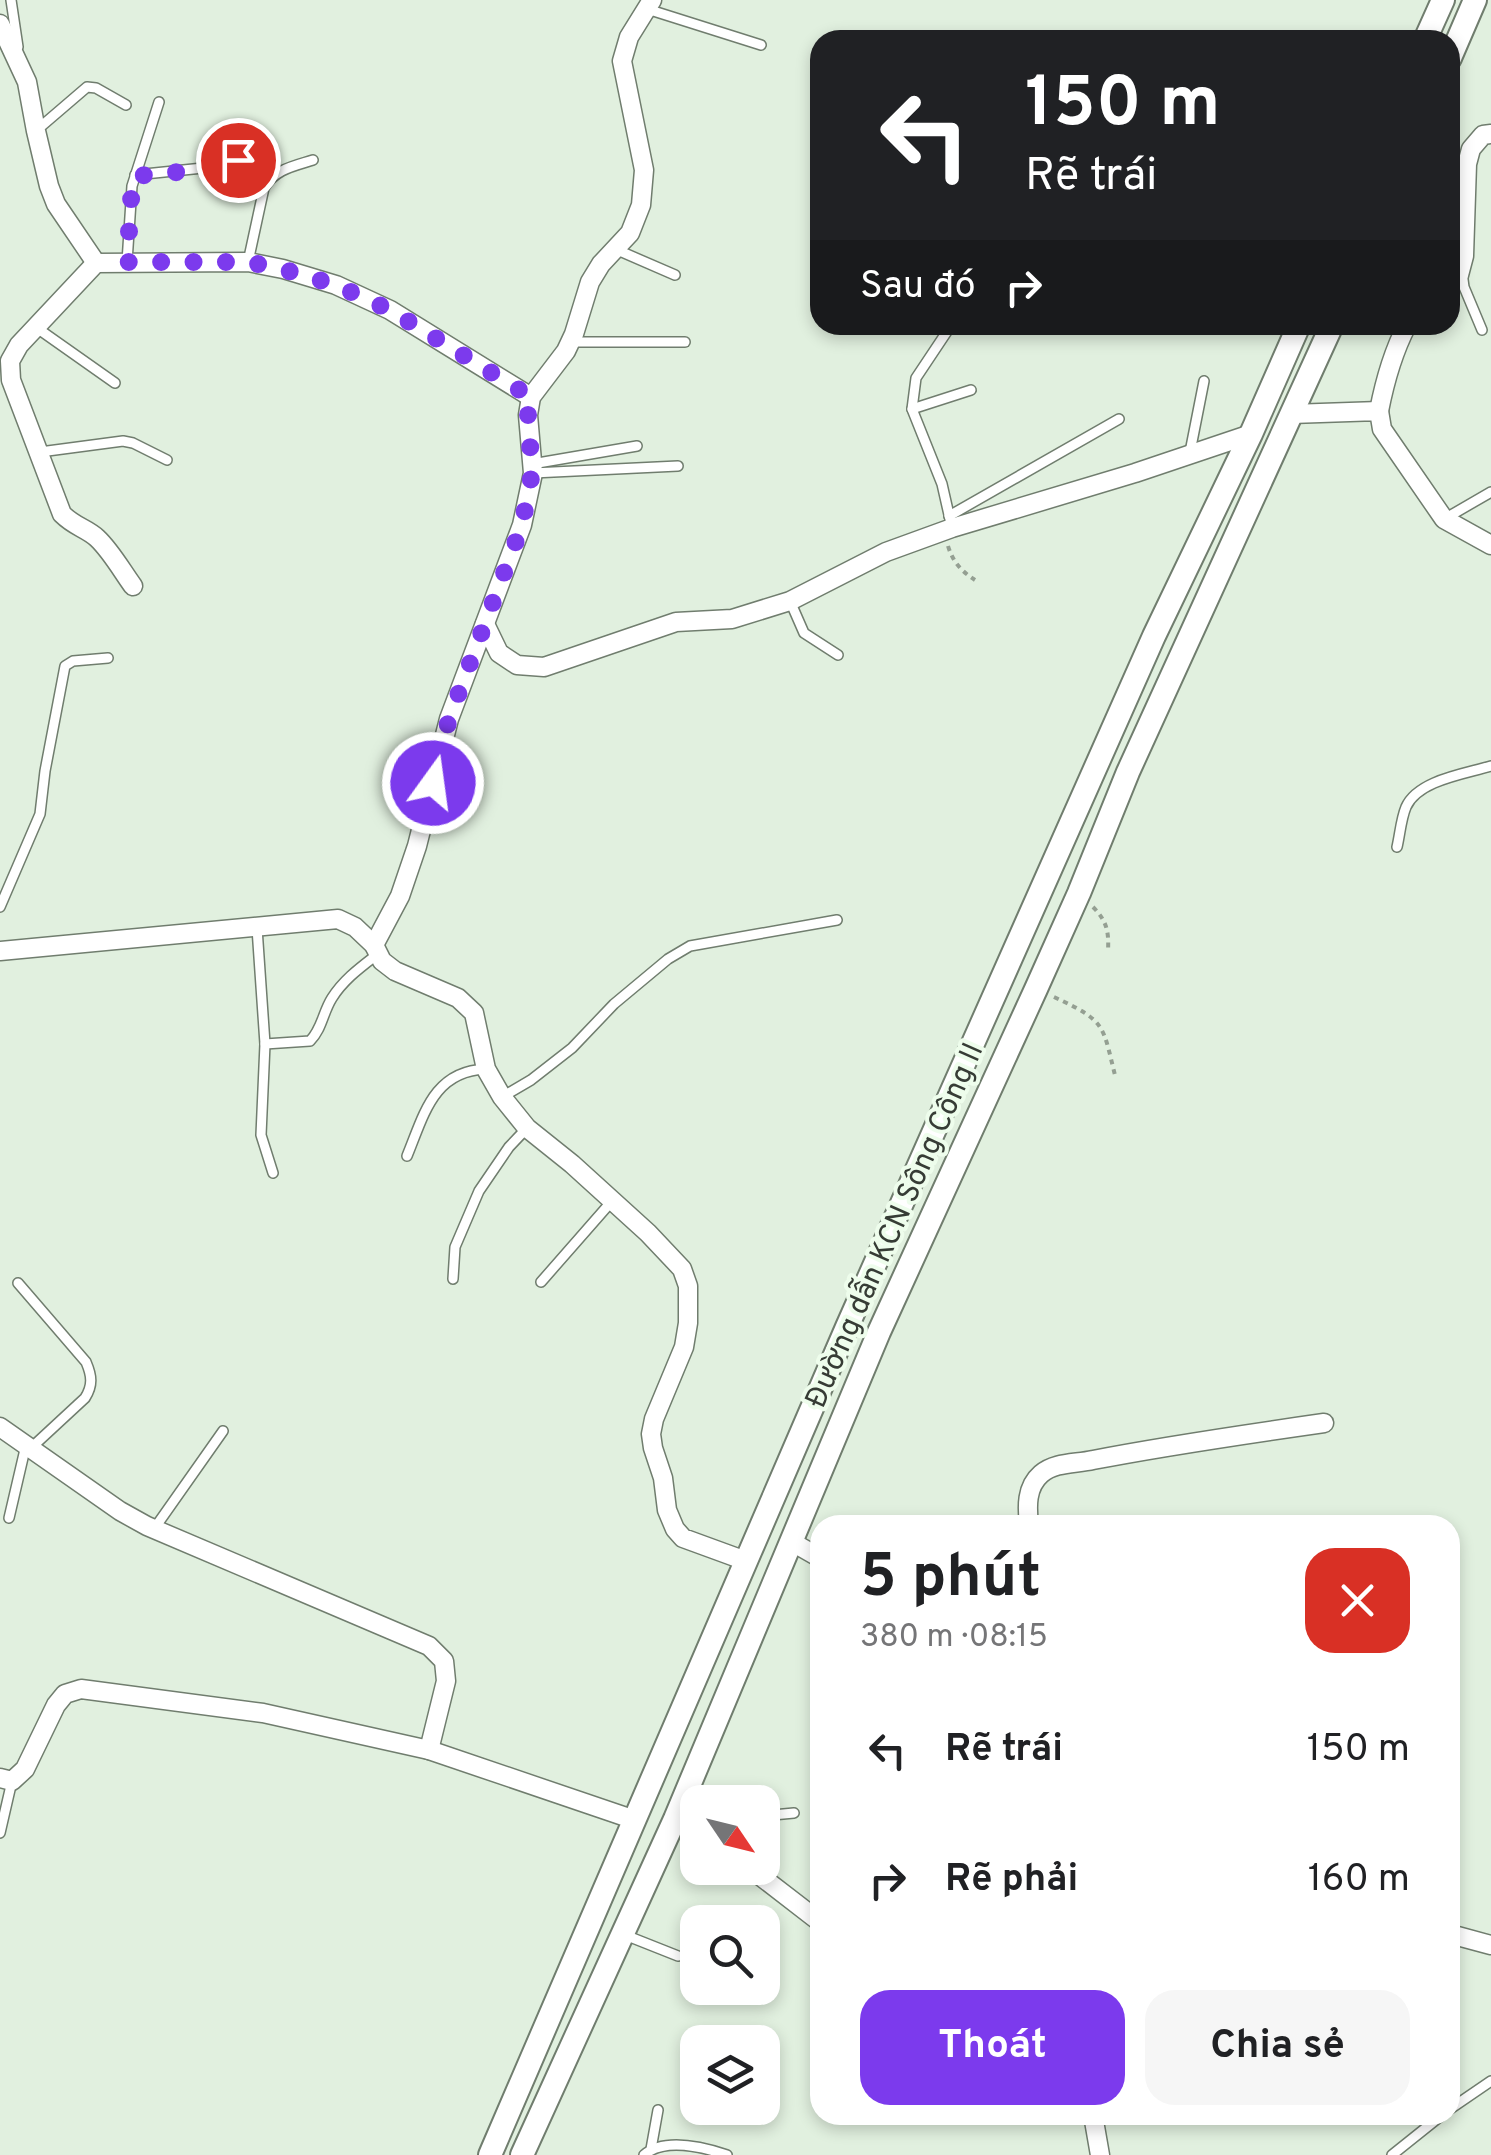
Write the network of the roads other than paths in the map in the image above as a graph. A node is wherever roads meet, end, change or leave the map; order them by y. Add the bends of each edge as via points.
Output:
1 (12, 0) edge
2 (1442, 0) edge
3 (1476, 0) edge
4 (649, 4) edge
5 (0, 24) edge
6 (1429, 30) edge
7 (1460, 36) edge
8 (761, 45) dead end
9 (20, 63) junction
10 (159, 102) dead end
11 (126, 104) dead end
12 (36, 131) junction
13 (1491, 134) edge
14 (252, 135) dead end
15 (313, 160) dead end
16 (135, 176) junction
17 (616, 249) junction
18 (127, 262) junction
19 (248, 262) junction
20 (96, 263) junction
21 (1460, 266) edge
22 (675, 274) dead end
23 (1460, 282) edge
24 (34, 327) junction
25 (1482, 330) dead end
26 (945, 335) edge
27 (1296, 335) edge
28 (1327, 335) edge
29 (1402, 335) edge
30 (571, 342) junction
31 (684, 342) dead end
32 (1204, 381) dead end
33 (115, 383) dead end
34 (971, 390) dead end
35 (531, 397) junction
36 (912, 409) junction
37 (1379, 411) junction
38 (1291, 414) junction
39 (1119, 418) dead end
40 (1252, 434) junction
41 (638, 446) dead end
42 (39, 452) junction
43 (1190, 455) junction
44 (167, 460) dead end
45 (678, 466) dead end
46 (532, 469) junction
47 (1491, 492) edge
48 (1444, 518) junction
49 (948, 525) junction
50 (1491, 546) edge
51 (133, 586) dead end
52 (790, 601) junction
53 (484, 624) junction
54 (1154, 636) junction
55 (1185, 650) junction
56 (838, 655) dead end
57 (108, 658) dead end
58 (1491, 766) edge
59 (1397, 847) dead end
60 (0, 906) edge
61 (837, 920) dead end
62 (257, 928) junction
63 (376, 949) junction
64 (0, 950) edge
65 (265, 1044) junction
66 (486, 1069) junction
67 (502, 1097) junction
68 (527, 1128) junction
69 (407, 1156) dead end
70 (273, 1173) dead end
71 (612, 1202) junction
72 (453, 1278) dead end
73 (18, 1282) dead end
74 (540, 1282) dead end
75 (1324, 1423) dead end
76 (0, 1427) edge
77 (223, 1431) dead end
78 (29, 1446) junction
79 (1028, 1515) edge
80 (10, 1518) dead end
81 (154, 1529) junction
82 (792, 1542) junction
83 (810, 1552) edge
84 (746, 1560) junction
85 (428, 1750) junction
86 (6, 1780) edge
87 (794, 1813) dead end
88 (780, 1814) edge
89 (675, 1819) junction
90 (634, 1820) junction
91 (680, 1822) edge
92 (0, 1833) edge
93 (772, 1885) edge
94 (810, 1914) edge
95 (622, 1934) junction
96 (1460, 1937) edge
97 (1491, 1945) edge
98 (678, 1956) dead end
99 (1491, 2081) edge
100 (1460, 2102) edge
101 (658, 2110) dead end
102 (508, 2114) junction
103 (535, 2125) junction
104 (1095, 2125) edge
105 (1430, 2125) edge
106 (647, 2152) edge
107 (490, 2155) edge
108 (522, 2155) edge
109 (727, 2155) edge
110 (1100, 2155) edge
111 (1392, 2155) edge

1 - 9 lane
2 - 6 street
3 - 7 street
4 - 8 lane
4 - 17 street via 622,61 644,170 641,205
5 - 9 street
9 - 12 street
10 - 16 lane
11 - 12 lane via 87,87
12 - 20 street via 56,204
13 - 21 street via 1471,149 1467,164
14 - 16 lane via 232,166
15 - 19 lane via 270,177
16 - 18 lane
17 - 22 lane
17 - 30 street via 590,282
18 - 19 street
18 - 20 street
19 - 35 street via 336,285 390,310
20 - 24 street
23 - 25 lane
24 - 33 lane
24 - 42 street via 10,361 10,380
26 - 36 lane via 916,378
27 - 40 street, Đường dẫn KCN Sông Công II
28 - 38 street, Đường dẫn KCN Sông Công II
29 - 37 street
30 - 31 lane
30 - 35 street
32 - 43 lane
34 - 36 lane
35 - 46 street
36 - 49 lane via 942,484
37 - 38 street
37 - 48 street via 1382,430
38 - 55 street, Đường dẫn KCN Sông Công II
39 - 49 lane
40 - 43 street
40 - 54 street, Đường dẫn KCN Sông Công II
41 - 46 lane
42 - 44 lane via 123,441
42 - 51 street via 62,514 100,540
43 - 49 street
45 - 46 lane
46 - 53 street via 522,525
47 - 48 lane
48 - 50 street
49 - 52 street
52 - 53 street via 732,619 676,622 544,667 517,666 500,653
52 - 56 lane via 804,633
53 - 63 street via 449,719 417,846
54 - 55 street
54 - 84 street, Đường dẫn KCN Sông Công II
55 - 82 street, Đường dẫn KCN Sông Công II via 878,1332
57 - 60 lane via 66,666 40,814
58 - 59 lane via 1418,792 1407,806
61 - 67 lane via 690,946 614,1004 572,1048
62 - 63 street via 338,919 356,926
62 - 64 street
62 - 65 lane
63 - 65 lane via 331,999 310,1041
63 - 66 street via 395,970 458,998 474,1013
65 - 70 lane via 262,1135
66 - 67 street
66 - 69 lane via 460,1073 430,1099
67 - 68 street
68 - 71 street
68 - 72 lane via 480,1191 455,1247
71 - 74 lane
71 - 84 street via 682,1269 688,1286 684,1347 651,1434 667,1510 683,1538
73 - 78 lane via 91,1374 85,1398
75 - 79 street via 1059,1464 1032,1484
76 - 78 street
77 - 81 lane
78 - 80 lane
78 - 81 street
81 - 85 street via 429,1646 444,1661 446,1681
82 - 83 street
82 - 89 street, Đường dẫn KCN Sông Công II
84 - 90 street, Đường dẫn KCN Sông Công II
85 - 86 street via 262,1714 82,1689 64,1694 25,1768
85 - 90 street
86 - 92 lane
87 - 88 lane
89 - 91 street
89 - 95 street, Đường dẫn KCN Sông Công II
90 - 102 street, Đường dẫn KCN Sông Công II
93 - 94 street
95 - 98 lane
95 - 103 street, Đường dẫn KCN Sông Công II
96 - 97 street
99 - 100 lane
101 - 106 lane
102 - 103 street
102 - 107 street, Đường dẫn KCN Sông Công II
103 - 108 street, Đường dẫn KCN Sông Công II
104 - 110 street
105 - 111 lane
106 - 109 lane via 683,2145

